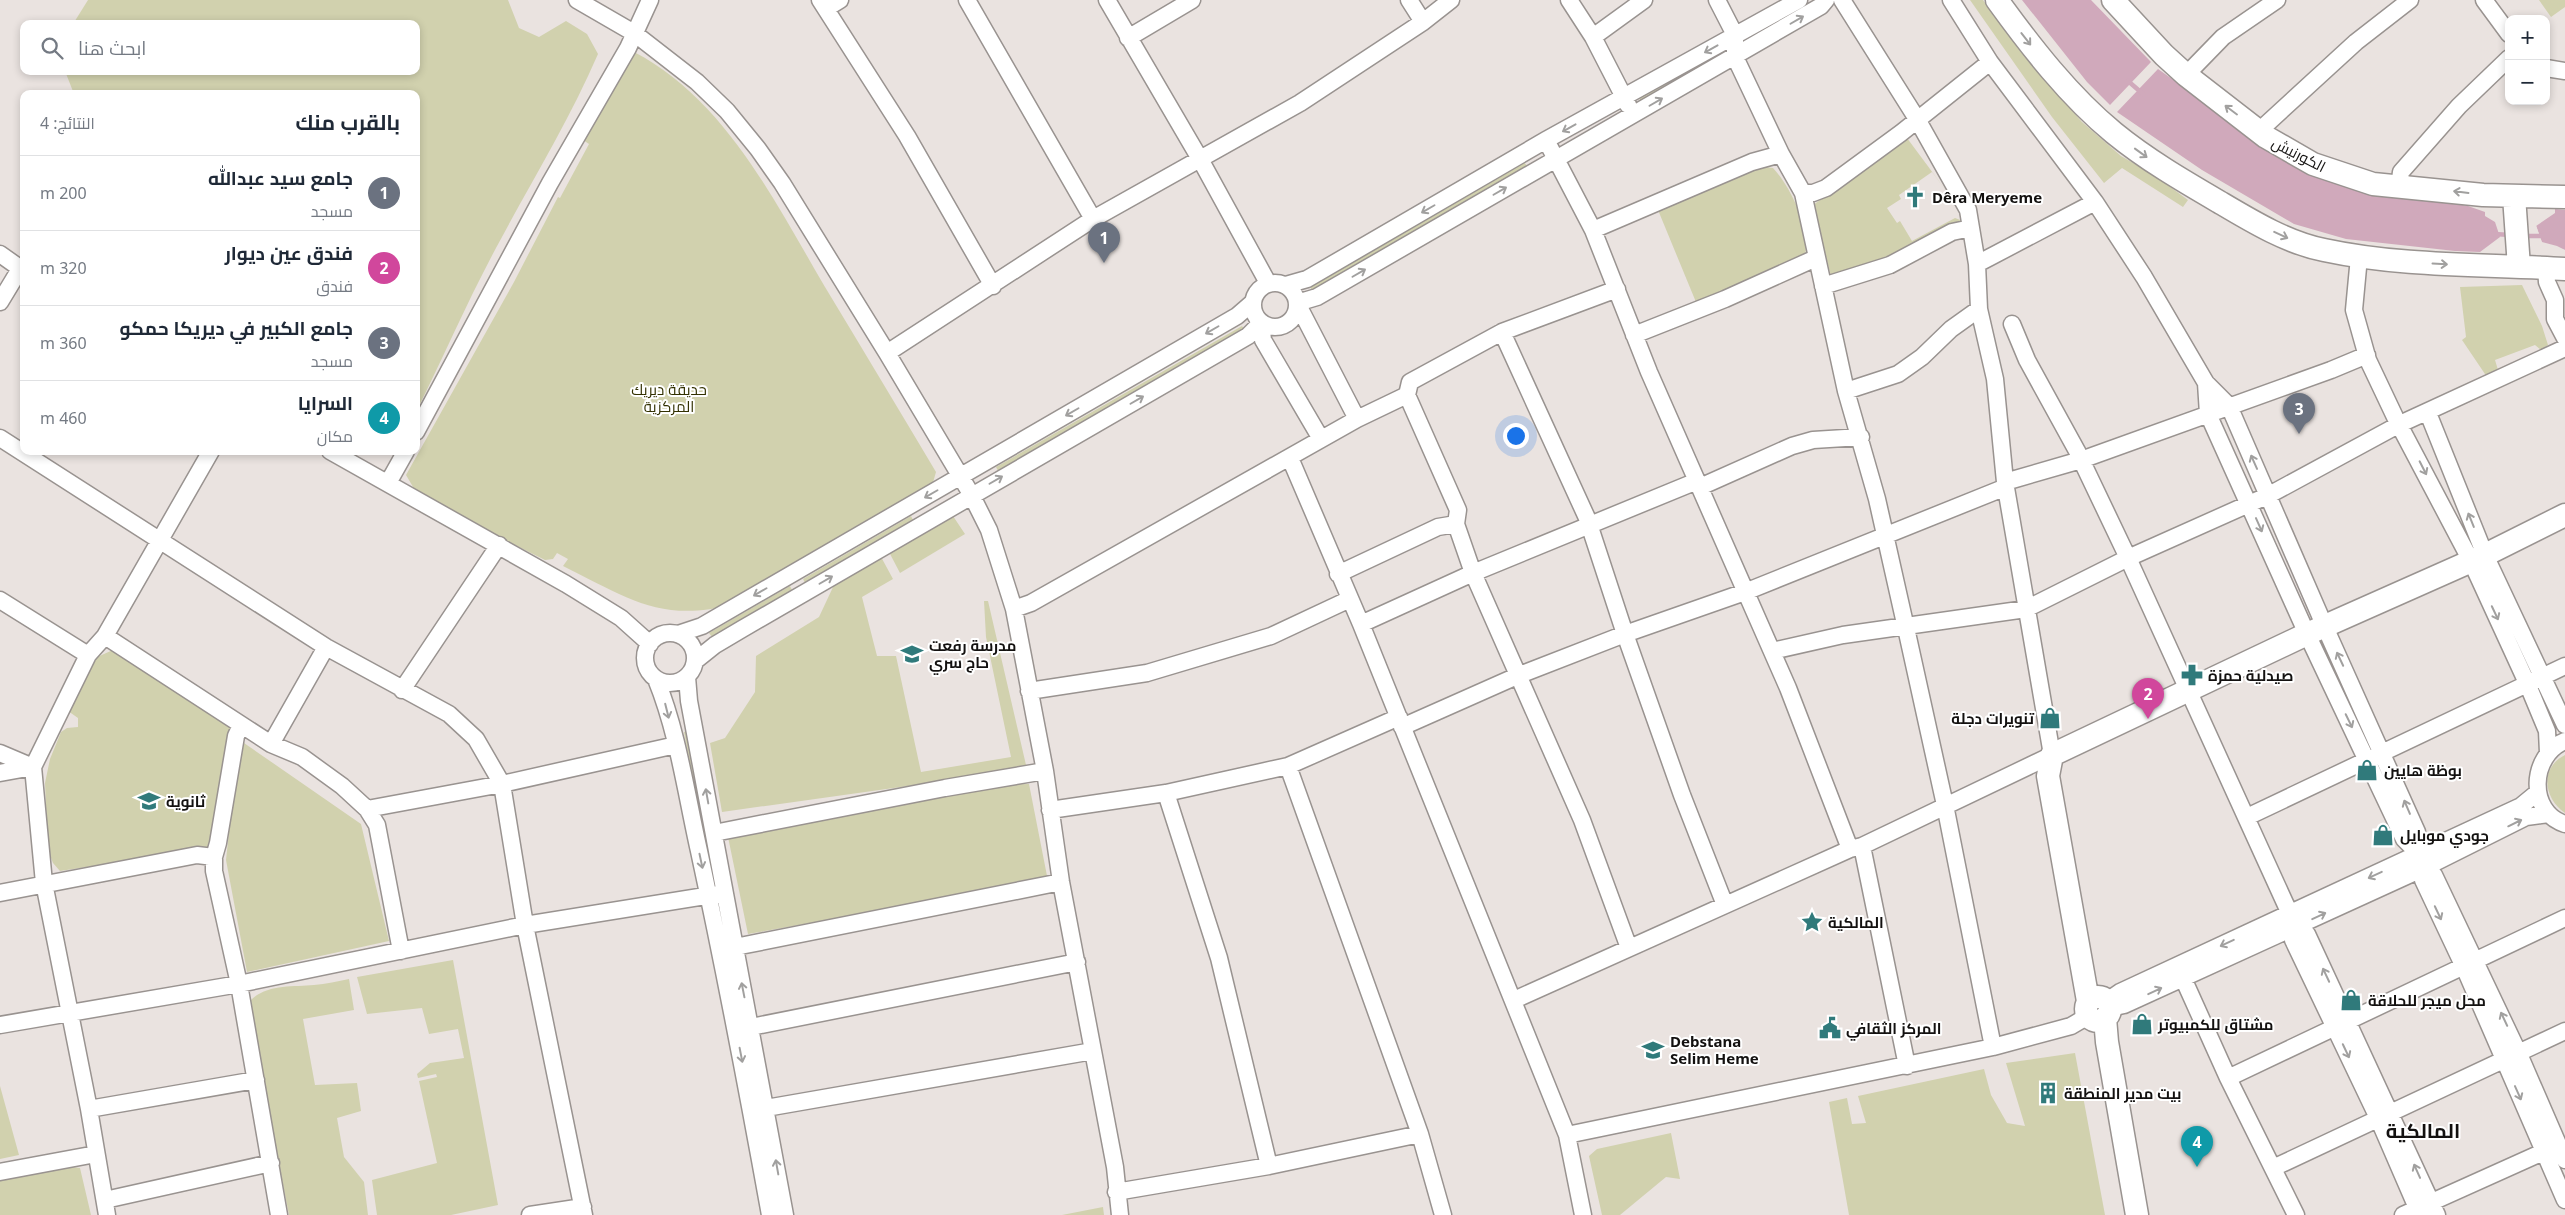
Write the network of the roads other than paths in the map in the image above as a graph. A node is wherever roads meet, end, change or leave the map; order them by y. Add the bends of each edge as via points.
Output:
1 (577, 0) edge
2 (650, 0) edge
3 (967, 0) edge
4 (1107, 0) edge
5 (1192, 0) edge
6 (1409, 0) edge
7 (1451, 0) edge
8 (1570, 0) edge
9 (1644, 0) edge
10 (1717, 0) edge
11 (1799, 0) edge
12 (1826, 0) edge
13 (1842, 0) edge
14 (1951, 0) edge
15 (1997, 0) edge
16 (2113, 0) edge
17 (2277, 0) edge
18 (2410, 0) edge
19 (2484, 0) edge
20 (829, 3) edge
21 (1423, 22) junction
22 (2505, 29) edge
23 (634, 33) junction
24 (1735, 35) junction
25 (1593, 37) junction
26 (1128, 38) junction
27 (1735, 57) junction
28 (2507, 60) edge
29 (1990, 62) junction
30 (2550, 69) edge
31 (2565, 71) edge
32 (2186, 75) junction
33 (1624, 97) junction
34 (1633, 115) junction
35 (1917, 119) junction
36 (2259, 131) junction
37 (1546, 140) junction
38 (1781, 154) junction
39 (1557, 158) junction
40 (1200, 159) junction
41 (2399, 187) junction
42 (1803, 193) junction
43 (2565, 197) edge
44 (2095, 202) junction
45 (2515, 203) junction
46 (1093, 219) junction
47 (1971, 228) junction
48 (1593, 230) junction
49 (0, 254) edge
50 (2359, 257) junction
51 (1816, 258) junction
52 (2519, 263) junction
53 (1977, 264) junction
54 (20, 269) edge
55 (2556, 269) edge
56 (20, 273) edge
57 (1268, 284) junction
58 (1286, 285) junction
59 (993, 286) junction
60 (1823, 286) junction
61 (1617, 289) junction
62 (0, 302) edge
63 (1252, 303) junction
64 (1297, 303) junction
65 (2560, 304) edge
66 (1979, 309) junction
67 (1260, 323) junction
68 (2012, 324) dead end
69 (1502, 332) junction
70 (1634, 335) junction
71 (2565, 338) edge
72 (2565, 348) edge
73 (887, 353) junction
74 (2367, 355) junction
75 (2206, 383) junction
76 (1846, 391) junction
77 (1407, 395) junction
78 (2229, 406) junction
79 (2428, 413) junction
80 (2208, 414) junction
81 (1357, 419) junction
82 (2400, 424) junction
83 (420, 425) edge
84 (1861, 437) junction
85 (0, 438) edge
86 (1321, 439) junction
87 (20, 451) edge
88 (26, 455) edge
89 (208, 455) edge
90 (337, 455) edge
91 (404, 455) edge
92 (1290, 458) junction
93 (2081, 460) junction
94 (959, 478) junction
95 (388, 483) junction
96 (1698, 484) junction
97 (2006, 485) junction
98 (971, 494) junction
99 (2269, 495) junction
100 (2250, 504) junction
101 (2565, 515) edge
102 (1456, 524) junction
103 (1590, 526) junction
104 (1885, 538) junction
105 (160, 541) junction
106 (499, 545) junction
107 (2128, 558) junction
108 (2478, 558) junction
109 (1473, 573) junction
110 (791, 574) junction
111 (1338, 574) junction
112 (1745, 592) junction
113 (802, 594) junction
114 (1350, 599) junction
115 (0, 600) edge
116 (1014, 609) junction
117 (2026, 609) junction
118 (1361, 624) junction
119 (1906, 628) junction
120 (2316, 631) junction
121 (678, 634) junction
122 (1624, 634) junction
123 (105, 636) junction
124 (650, 644) junction
125 (326, 647) junction
126 (1772, 651) junction
127 (88, 655) junction
128 (695, 661) junction
129 (2565, 666) edge
130 (1517, 676) junction
131 (687, 677) junction
132 (656, 679) junction
133 (2534, 680) junction
134 (402, 690) junction
135 (1029, 691) junction
136 (2188, 691) junction
137 (1400, 722) junction
138 (241, 725) junction
139 (2565, 725) edge
140 (2565, 741) edge
141 (271, 744) junction
142 (676, 745) junction
143 (0, 753) edge
144 (2383, 753) junction
145 (2548, 753) junction
146 (2052, 755) junction
147 (2368, 760) junction
148 (1288, 766) junction
149 (32, 768) junction
150 (1045, 772) junction
151 (0, 773) edge
152 (502, 784) junction
153 (2538, 792) junction
154 (1166, 793) junction
155 (1945, 805) junction
156 (368, 809) junction
157 (1050, 810) junction
158 (2549, 814) junction
159 (2247, 816) junction
160 (2565, 824) edge
161 (714, 833) junction
162 (1856, 848) junction
163 (214, 857) junction
164 (2421, 861) junction
165 (1061, 882) junction
166 (44, 883) junction
167 (0, 893) edge
168 (717, 894) junction
169 (1725, 906) junction
170 (2565, 918) edge
171 (2293, 921) junction
172 (525, 925) junction
173 (735, 947) junction
174 (1629, 948) junction
175 (401, 951) junction
176 (1077, 962) junction
177 (2470, 964) junction
178 (2183, 978) junction
179 (239, 984) junction
180 (1514, 1000) junction
181 (2099, 1009) junction
182 (70, 1014) junction
183 (0, 1025) edge
184 (2342, 1026) junction
185 (751, 1027) junction
186 (2565, 1031) edge
187 (1993, 1047) junction
188 (1093, 1051) junction
189 (2519, 1054) junction
190 (2503, 1060) junction
191 (1907, 1066) junction
192 (2228, 1078) junction
193 (256, 1080) junction
194 (766, 1108) junction
195 (90, 1110) junction
196 (2384, 1115) junction
197 (1420, 1134) junction
198 (1567, 1135) junction
199 (2562, 1143) edge
200 (2543, 1152) junction
201 (96, 1154) junction
202 (2565, 1160) edge
203 (271, 1163) junction
204 (1269, 1166) junction
205 (2273, 1168) junction
206 (0, 1172) edge
207 (1116, 1192) junction
208 (2565, 1200) edge
209 (106, 1208) edge
210 (583, 1211) edge
211 (2422, 1211) edge
212 (279, 1215) edge
213 (530, 1215) edge
214 (770, 1215) edge
215 (785, 1215) edge
216 (1120, 1215) edge
217 (1443, 1215) edge
218 (1583, 1215) edge
219 (2124, 1215) edge
220 (2137, 1215) edge
221 (2296, 1215) edge

1 - 23 street
2 - 23 street
3 - 46 street
4 - 26 street
5 - 26 street
6 - 21 street
7 - 21 street
8 - 25 street
9 - 25 street
10 - 24 street
11 - 24 street
27 -> 12 street
13 - 35 street
14 - 29 street
15 -> 50 main road via 2051,70 2101,122 2130,145 2266,228 2321,250
16 - 32 main road, الكورنيش
17 - 32 street via 2223,37
18 - 36 street via 2356,42
19 - 22 street
20 - 59 street
21 - 40 street via 1300,102
23 - 73 street via 728,111 782,183
23 - 83 street
24 - 27 street
24 -> 33 street
25 - 33 street
26 - 40 street
34 -> 27 street
27 - 38 street
28 - 41 street via 2459,106 2402,172
29 - 35 street
29 - 44 street
30 - 31 street
36 -> 32 main road, الكورنيش
33 - 34 street
33 -> 37 street
34 - 39 street
35 - 42 street via 1826,188
35 - 47 street via 1964,201
36 - 41 main road, الكورنيش via 2313,164 2373,184
37 - 39 street
37 -> 58 street via 1307,278
38 - 42 street
38 - 48 street via 1762,158
39 - 48 street
64 -> 39 street via 1317,297
40 - 46 street
40 - 57 street
45 -> 41 main road, الكورنيش
42 - 51 street
43 - 45 main road, الكورنيش
44 - 53 street
44 - 75 street via 2144,277
45 - 52 main road
46 - 59 street
47 - 53 street
47 - 60 street via 1952,232 1890,265
48 - 61 street
49 - 54 street
50 -> 52 main road via 2420,263
50 - 74 street via 2354,310
51 - 60 street
51 - 70 street
52 - 55 main road
53 - 66 street
55 - 65 street via 2547,282
56 - 62 street
57 - 58 street
57 - 63 street via 1258,289
58 - 64 street via 1292,290
59 - 73 street
60 - 76 street
61 - 69 street
61 - 70 street
63 - 67 street via 1252,310
63 -> 94 street via 1237,316
64 - 67 street via 1294,317 1282,326 1275,328
64 - 81 street
65 - 71 street via 2556,319
66 - 76 street via 1898,374
66 - 97 street via 1995,379
67 - 86 street via 1263,340
98 -> 67 street via 1248,336
68 - 93 street via 2027,360
69 - 77 street via 1410,382
69 - 103 street
70 - 96 street
72 - 79 street
73 - 94 street
74 - 78 street
74 - 82 street
75 - 78 street
75 - 80 street
76 - 84 street
77 - 81 street
77 - 102 street via 1458,510
78 - 80 street
99 -> 78 street
79 - 82 street
108 -> 79 street
80 - 93 street
80 - 100 street
81 - 86 street
82 - 99 street
82 -> 108 street
84 - 96 street via 1813,440 1792,446
84 - 104 street
85 - 87 street
86 - 92 street
88 - 105 street
89 - 105 street
90 - 95 street
91 - 95 street
92 - 111 street
92 - 116 street
93 - 97 street
93 - 107 street
94 - 98 street
94 -> 110 street
95 - 106 street
96 - 103 street
96 - 112 street
97 - 104 street
97 - 117 street
113 -> 98 street
98 - 116 street via 989,530
99 - 100 street
99 - 120 street
100 - 107 street
100 -> 120 street
101 - 108 main road
102 - 109 street
102 - 111 street via 1438,527
103 - 109 street
103 - 122 street
104 - 112 street
104 - 119 street
105 - 123 street
105 - 125 street
106 - 124 street via 621,618
106 - 134 street
107 - 117 street
107 - 136 street
108 - 120 main road
108 - 133 street
109 - 118 street
109 - 130 street
110 - 113 street
110 -> 121 street via 702,626
111 - 114 street
112 - 122 street
112 - 126 street
113 - 128 street via 715,645
114 - 118 street
114 - 135 street via 1271,636 1147,674
115 - 127 street
116 - 135 street
117 - 119 street
117 - 146 street
118 - 137 street
119 - 126 street via 1843,635
119 - 155 street
120 - 136 main road
144 -> 120 street
120 -> 147 street
121 - 124 street via 662,634
121 - 128 street via 692,645
122 - 130 street
122 - 169 street
123 - 127 street
123 - 138 street
124 - 132 street via 645,658 650,673
125 - 134 street
125 - 141 street
126 - 162 street
127 - 149 street
128 - 131 street
129 - 133 street
130 - 137 street
130 - 174 street via 1582,820
131 - 132 street via 672,683
161 -> 131 street
132 -> 142 street
133 - 139 street
133 - 144 street
133 - 145 street via 2547,731
134 - 152 street via 461,723 476,739
135 - 150 street
136 - 146 main road
136 - 159 street
137 - 148 street
137 - 180 street
138 - 141 street
138 - 163 street via 236,736
140 - 145 street
141 - 156 street via 302,757
142 - 152 street
142 -> 168 street
143 - 149 street
144 - 147 street
164 -> 144 street via 2417,832
145 - 153 street via 2538,772
146 - 155 street
146 - 181 main road via 2063,774
147 - 159 street
147 - 164 street via 2404,839
148 - 154 street
148 - 197 street
149 - 151 street
149 - 166 street
150 - 157 street
150 - 161 street
152 - 156 street
152 - 172 street
153 - 158 street
153 - 164 street via 2521,806
154 - 157 street
154 - 204 street via 1219,958
155 - 162 street
155 - 187 street
156 - 175 street via 377,825
157 - 165 street
158 - 160 street
164 -> 158 street via 2526,817
159 - 171 street
161 - 168 street
162 - 169 street
162 - 191 street
163 - 166 street via 196,855
163 - 179 street via 214,871
164 - 171 street
164 - 177 street via 2423,880
165 - 173 street
165 - 176 street
166 - 167 street
166 - 182 street
168 - 172 street
168 - 173 street
168 -> 214 street
169 - 174 street
170 - 177 street
171 - 178 street
171 -> 181 street via 2120,992
171 - 184 street via 2294,940
172 - 175 street
172 - 210 street
185 -> 173 street
174 - 180 street
175 - 179 street
176 - 185 street
176 - 188 street
177 - 184 street
189 -> 177 street
177 - 190 street
181 -> 178 street via 2124,1006
178 - 192 street
179 - 182 street
179 - 193 street
180 - 198 street
181 - 187 street via 2071,1026
181 - 219 main road via 2098,1042
181 - 220 main road
182 - 183 street
182 - 195 street
184 - 192 street
184 - 196 street
185 - 194 street
186 - 189 street
187 - 191 street
188 - 194 street
188 - 207 street via 1115,1167
189 - 190 street
189 - 199 street
190 - 196 street
190 -> 200 street
191 - 198 street
192 - 205 street
193 - 195 street
193 - 203 street
215 -> 194 street
195 - 201 street
196 - 205 street
196 - 211 street
197 - 204 street
197 - 217 street
198 - 218 street
199 - 200 street
199 - 202 street
200 - 208 street
200 - 211 street
201 - 206 street
201 - 209 street
203 - 209 street
203 - 212 street
204 - 207 street
205 - 221 street
207 - 216 street
210 - 213 street

